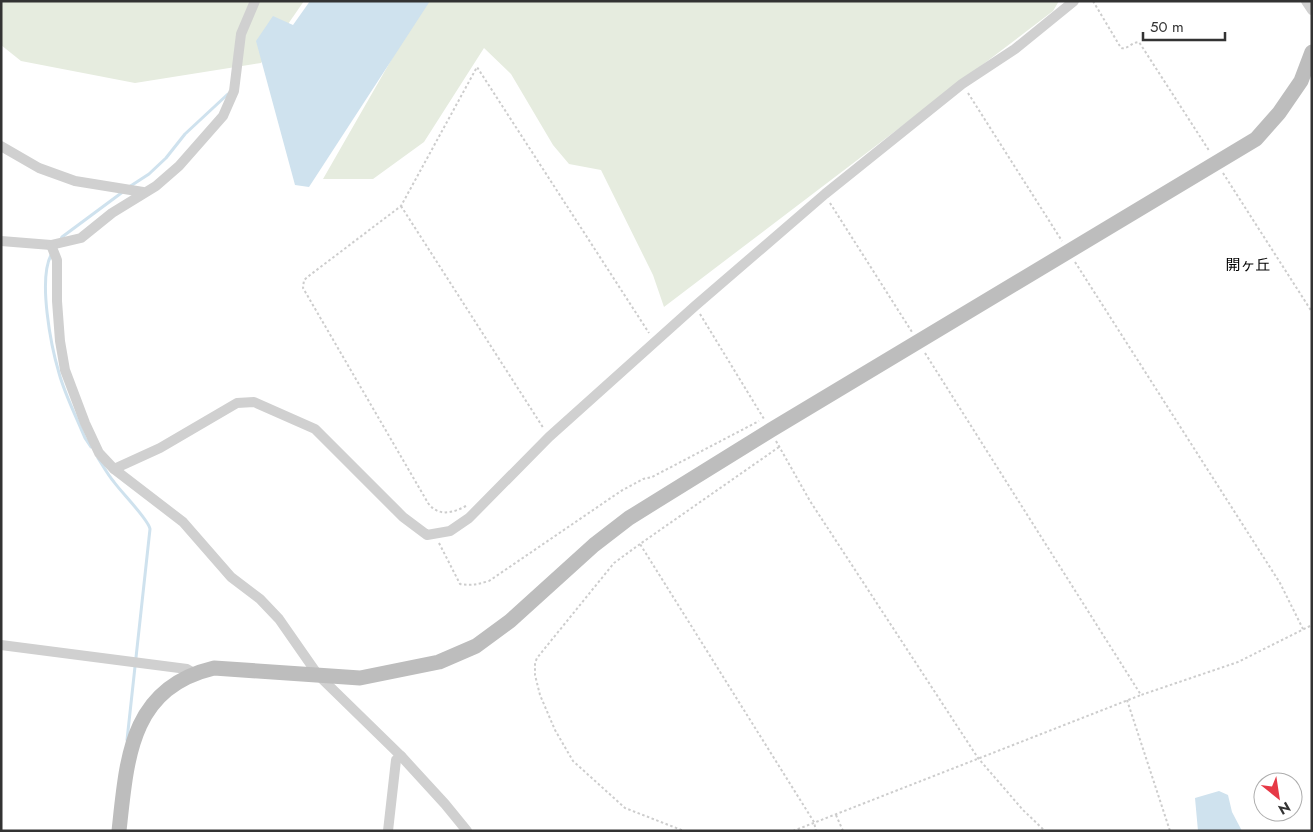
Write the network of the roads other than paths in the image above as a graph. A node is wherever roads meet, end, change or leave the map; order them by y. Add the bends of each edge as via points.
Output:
1 (255, 1) edge
2 (1074, 1) edge
3 (1306, 1) edge
4 (1312, 10) edge
5 (1312, 52) edge
6 (1, 146) edge
7 (143, 192) junction
8 (1, 241) edge
9 (51, 245) junction
10 (114, 469) junction
11 (1, 646) edge
12 (194, 673) junction
13 (318, 675) junction
14 (401, 756) junction
15 (120, 831) edge
16 (388, 831) edge
17 (467, 831) edge

1 - 7 street via 241,34 234,91 222,116 179,166 156,186
2 - 10 street via 1015,50 962,84 825,194 549,437 482,506 450,531 427,534 403,517 315,429 254,402 237,403 160,448
3 - 4 street
5 - 13 street via 1301,81 1256,139 918,342 767,424 629,518 510,621 476,646 439,662 360,678
6 - 7 street via 39,168 75,180
7 - 9 street via 81,238
8 - 9 street
9 - 10 street via 58,260 57,301 65,370 99,452
10 - 13 street via 183,522 231,577 260,599 279,619
11 - 12 street via 142,662
12 - 13 street via 214,668
12 - 15 street via 174,684 146,711 131,747
13 - 14 street
14 - 16 street via 396,760
14 - 17 street

